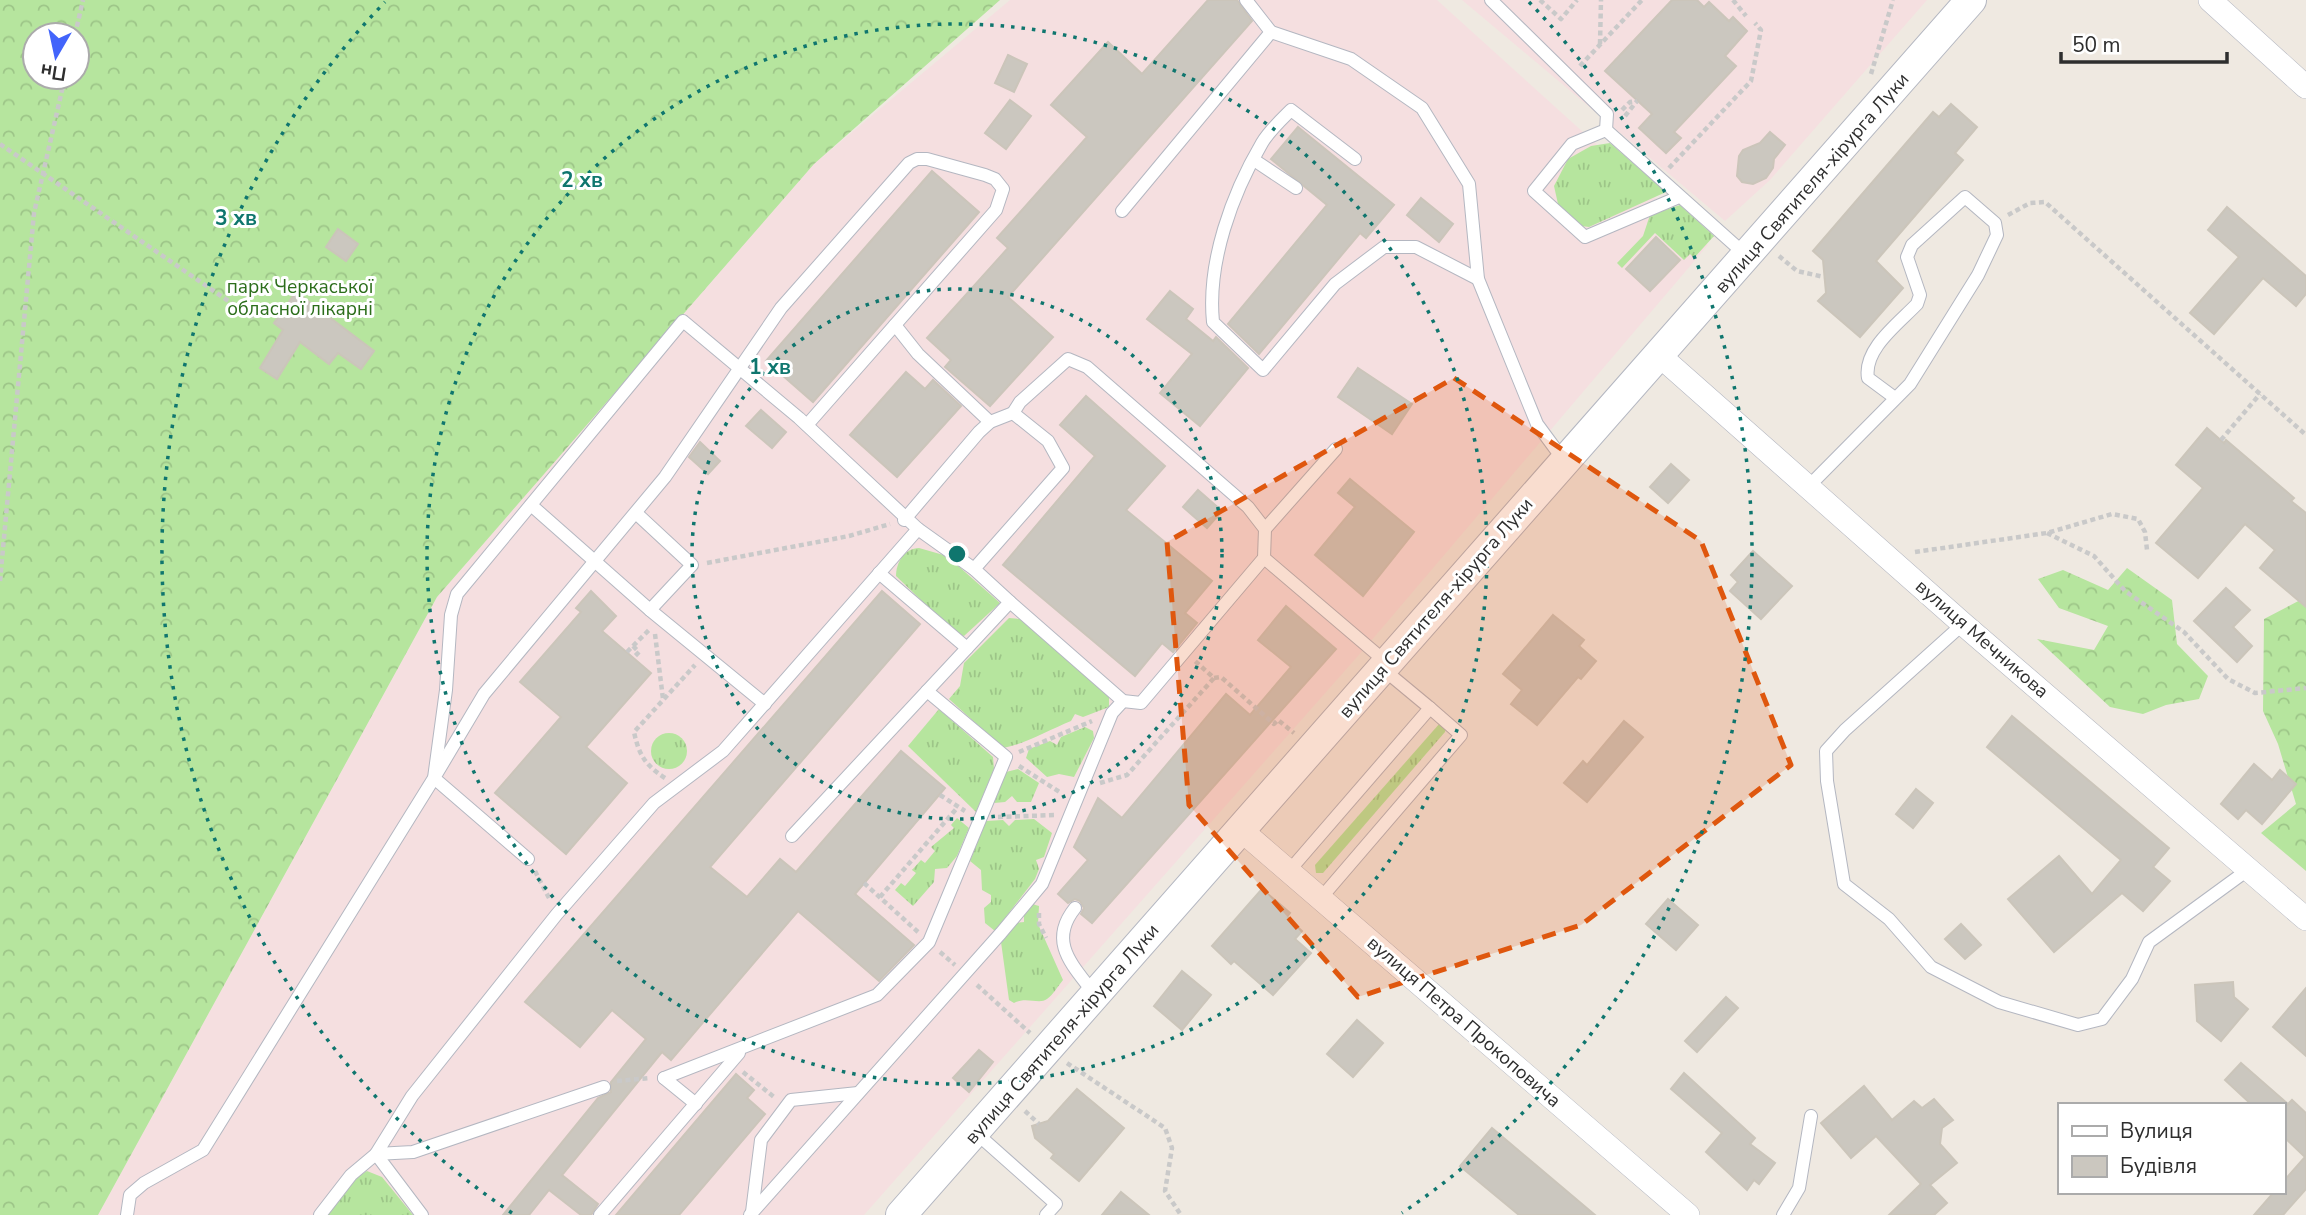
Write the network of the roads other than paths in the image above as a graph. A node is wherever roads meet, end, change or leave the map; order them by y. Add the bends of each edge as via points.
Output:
1 (1246, 0) edge
2 (1491, 0) edge
3 (1970, 0) edge
4 (2210, 0) edge
5 (1271, 32) junction
6 (2306, 87) edge
7 (1606, 130) junction
8 (1355, 159) dead end
9 (1254, 160) junction
10 (1296, 188) dead end
11 (1679, 197) junction
12 (1122, 211) dead end
13 (1747, 256) junction
14 (1478, 279) junction
15 (895, 325) junction
16 (1660, 356) junction
17 (739, 368) junction
18 (1895, 398) junction
19 (1013, 413) junction
20 (990, 422) junction
21 (807, 425) junction
22 (1336, 449) dead end
23 (1565, 462) junction
24 (1808, 487) junction
25 (531, 505) junction
26 (636, 513) junction
27 (904, 520) junction
28 (918, 529) junction
29 (1265, 529) junction
30 (1264, 558) junction
31 (596, 562) junction
32 (974, 569) junction
33 (880, 573) junction
34 (1010, 602) junction
35 (650, 610) junction
36 (1963, 624) junction
37 (967, 648) junction
38 (1386, 666) junction
39 (927, 691) junction
40 (1123, 701) junction
41 (765, 704) junction
42 (1430, 708) junction
43 (434, 778) junction
44 (1241, 830) junction
45 (792, 836) dead end
46 (528, 859) road end
47 (2249, 869) junction
48 (1289, 871) junction
49 (1321, 898) junction
50 (1075, 908) dead end
51 (2306, 919) edge
52 (1095, 995) junction
53 (741, 1051) junction
54 (604, 1087) road end
55 (858, 1093) junction
56 (696, 1104) junction
57 (1811, 1116) dead end
58 (975, 1132) junction
59 (376, 1154) junction
60 (751, 1214) edge
61 (127, 1215) edge
62 (320, 1215) edge
63 (422, 1215) edge
64 (600, 1215) edge
65 (901, 1215) edge
66 (1046, 1215) edge
67 (1688, 1215) edge
68 (1783, 1215) edge

1 - 5 lane
2 - 7 lane via 1607,114
3 - 13 street, вулиця Святителя-хірурга Луки
4 - 6 street
5 - 12 lane
5 - 14 lane via 1351,58 1422,107 1469,184
7 - 11 lane
7 - 11 lane via 1572,144 1534,191 1585,237
8 - 9 lane via 1291,110 1263,141
9 - 10 lane
9 - 14 lane via 1220,243 1211,300 1213,322 1263,370 1335,284 1384,247 1416,247
11 - 13 lane
13 - 16 street, вулиця Святителя-хірурга Луки
14 - 23 lane via 1537,424
15 - 17 lane via 1000,204 1003,189 995,179 928,159 909,163 780,308
15 - 20 lane via 918,354
15 - 21 lane
16 - 23 street, вулиця Святителя-хірурга Луки
16 - 24 street, вулиця Мечникова
17 - 21 lane
17 - 25 lane via 683,321
17 - 26 lane
18 - 18 lane via 1910,384 1978,275 1997,235 1995,223 1965,197 1912,245 1907,257 1920,295 1917,304 1872,351 1866,367 1867,378
18 - 24 lane
19 - 20 lane
19 - 29 lane via 1068,359 1079,361 1208,470
19 - 32 lane via 1048,440 1063,468
20 - 27 lane
21 - 27 lane
22 - 29 lane
23 - 38 street, вулиця Святителя-хірурга Луки
24 - 36 street, вулиця Мечникова
25 - 31 lane
25 - 43 lane via 457,594
26 - 31 lane
26 - 35 lane via 692,565
27 - 28 lane
28 - 32 lane
28 - 33 lane
29 - 30 lane
30 - 38 lane
30 - 40 lane via 1141,703
31 - 35 lane
31 - 43 lane via 484,694
32 - 34 lane
33 - 37 lane
33 - 41 lane
34 - 37 lane
34 - 40 lane
35 - 41 lane
36 - 47 street, вулиця Мечникова
36 - 47 lane via 1826,751 1844,884 1889,919 1931,967 1999,1002 2078,1025 2102,1019 2132,979 2149,942
37 - 39 lane
38 - 42 lane
38 - 44 street, вулиця Святителя-хірурга Луки
39 - 45 lane
39 - 53 lane via 1006,757 929,942 877,995
40 - 55 lane via 1112,713 1042,884
41 - 59 lane via 723,751 654,803 557,914 412,1096
42 - 48 lane
42 - 49 lane via 1461,735
43 - 46 lane
43 - 61 lane via 203,1150 144,1183 130,1195
44 - 48 street, вулиця Петра Прокоповича
44 - 52 street, вулиця Святителя-хірурга Луки
47 - 51 street, вулиця Мечникова
48 - 49 street, вулиця Петра Прокоповича
49 - 67 street, вулиця Петра Прокоповича
50 - 52 lane via 1061,938
52 - 58 street, вулиця Святителя-хірурга Луки
53 - 56 lane
53 - 56 lane via 664,1078
54 - 59 lane via 413,1152
55 - 60 lane
55 - 60 lane via 791,1100 761,1140
56 - 64 lane
57 - 68 lane via 1799,1188
58 - 65 street, вулиця Святителя-хірурга Луки
58 - 66 lane via 1056,1204
59 - 62 lane via 351,1175
59 - 63 lane

